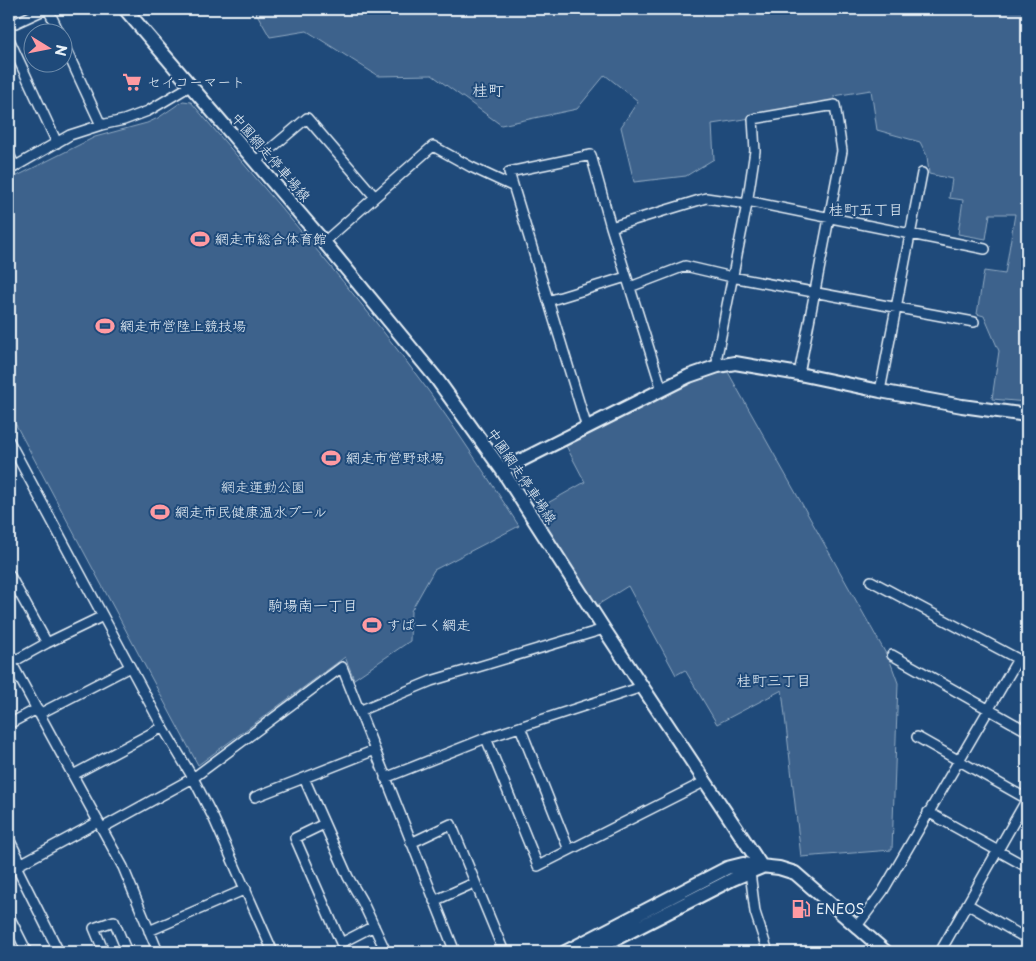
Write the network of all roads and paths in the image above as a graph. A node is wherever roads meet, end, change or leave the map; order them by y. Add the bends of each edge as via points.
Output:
1 (47, 9) edge
2 (125, 9) edge
3 (54, 22) edge
4 (9, 26) edge
5 (9, 39) edge
6 (72, 63) edge
7 (190, 86) junction
8 (101, 125) junction
9 (57, 143) junction
10 (9, 154) edge
11 (255, 162) junction
12 (12, 169) edge
13 (922, 172) dead end
14 (512, 186) junction
15 (375, 197) junction
16 (747, 203) junction
17 (830, 218) junction
18 (610, 228) junction
19 (910, 234) junction
20 (324, 242) junction
21 (985, 249) dead end
22 (626, 276) junction
23 (732, 277) junction
24 (630, 287) junction
25 (815, 292) junction
26 (548, 301) junction
27 (896, 308) junction
28 (974, 322) dead end
29 (718, 366) junction
30 (799, 374) junction
31 (662, 390) junction
32 (880, 391) junction
33 (1027, 415) edge
34 (587, 428) junction
35 (9, 441) edge
36 (502, 470) junction
37 (9, 574) edge
38 (871, 581) dead end
39 (103, 616) junction
40 (604, 629) junction
41 (47, 643) junction
42 (892, 654) dead end
43 (10, 663) edge
44 (130, 667) junction
45 (642, 688) junction
46 (988, 708) junction
47 (359, 711) junction
48 (38, 712) junction
49 (9, 724) edge
50 (163, 727) junction
51 (520, 727) junction
52 (1027, 731) edge
53 (917, 737) dead end
54 (486, 738) junction
55 (375, 750) junction
56 (958, 760) junction
57 (72, 775) junction
58 (193, 778) junction
59 (304, 778) junction
60 (385, 778) junction
61 (706, 781) junction
62 (255, 798) dead end
63 (1027, 799) edge
64 (928, 812) junction
65 (324, 824) junction
66 (100, 825) junction
67 (9, 839) edge
68 (411, 843) junction
69 (569, 850) junction
70 (998, 851) junction
71 (16, 867) edge
72 (1027, 867) edge
73 (756, 870) junction
74 (474, 883) junction
75 (246, 889) junction
76 (434, 901) junction
77 (967, 904) junction
78 (9, 916) edge
79 (374, 926) junction
80 (857, 926) junction
81 (149, 931) junction
82 (1027, 939) edge
83 (602, 945) edge
84 (27, 952) edge
85 (59, 952) edge
86 (104, 952) edge
87 (127, 952) edge
88 (158, 952) edge
89 (273, 952) edge
90 (386, 952) edge
91 (455, 952) edge
92 (504, 952) edge
93 (566, 952) edge
94 (590, 952) edge
95 (768, 952) edge
96 (886, 952) edge
97 (940, 952) edge

1 - 3 street
1 - 4 street
2 - 7 main road, 中園網走停車場線
5 - 9 street
6 - 8 street
7 - 8 street via 148,112
7 - 11 main road, 中園網走停車場線
8 - 9 street
9 - 12 street
10 - 12 street
11 - 15 street via 307,118
11 - 20 main road, 中園網走停車場線
13 - 19 street
14 - 15 street via 433,146
14 - 18 street via 509,172 590,155
14 - 26 street
15 - 20 street
16 - 17 street
16 - 17 street via 755,151 753,119 835,105 842,151
16 - 18 street via 706,198
16 - 23 street
17 - 19 street
17 - 25 street
18 - 22 street
19 - 21 street
19 - 27 street
20 - 36 main road, 中園網走停車場線 via 436,378
22 - 24 street
22 - 26 street
23 - 24 street via 685,266
23 - 25 street
23 - 29 street via 717,356
24 - 31 street
25 - 27 street
25 - 30 street
26 - 34 street
27 - 28 street
27 - 32 street
29 - 30 main road via 735,363
29 - 31 main road
30 - 32 main road
31 - 34 main road
32 - 33 main road
34 - 36 main road
35 - 39 street
36 - 40 main road, 中園網走停車場線
37 - 41 street
38 - 46 street via 1018,659
39 - 41 street
39 - 44 street
40 - 45 main road, 中園網走停車場線
40 - 47 street via 431,680
41 - 43 street
42 - 46 street
43 - 48 street
44 - 48 street
44 - 50 street
45 - 51 street
45 - 61 main road, 中園網走停車場線
46 - 52 street
46 - 56 street
47 - 55 street
47 - 58 street via 342,667
48 - 49 street
48 - 57 street
50 - 57 street
50 - 58 street
51 - 54 street
51 - 69 street
53 - 56 street
54 - 60 street
54 - 69 street via 538,866
55 - 59 street
55 - 60 street
56 - 63 street
56 - 64 street
57 - 66 street
58 - 66 street
58 - 75 street
59 - 62 street
59 - 65 street
60 - 68 street
61 - 69 street
61 - 73 main road, 中園網走停車場線
63 - 70 street
64 - 70 street
64 - 80 street via 882,891
65 - 79 street
65 - 79 street via 295,838 341,943
66 - 71 street
66 - 81 street
67 - 71 street
68 - 74 street via 451,824
68 - 76 street
70 - 72 street
70 - 77 street
71 - 85 street
73 - 80 main road via 780,868 794,873
73 - 83 main road via 743,864 728,868
73 - 95 street via 756,912
74 - 76 street
74 - 92 street
75 - 81 street
75 - 89 street
76 - 91 street
77 - 82 street
77 - 97 street
78 - 84 street
79 - 90 street
80 - 96 main road
81 - 88 street
83 - 93 main road
83 - 94 main road
86 - 87 street via 94,928 114,921

